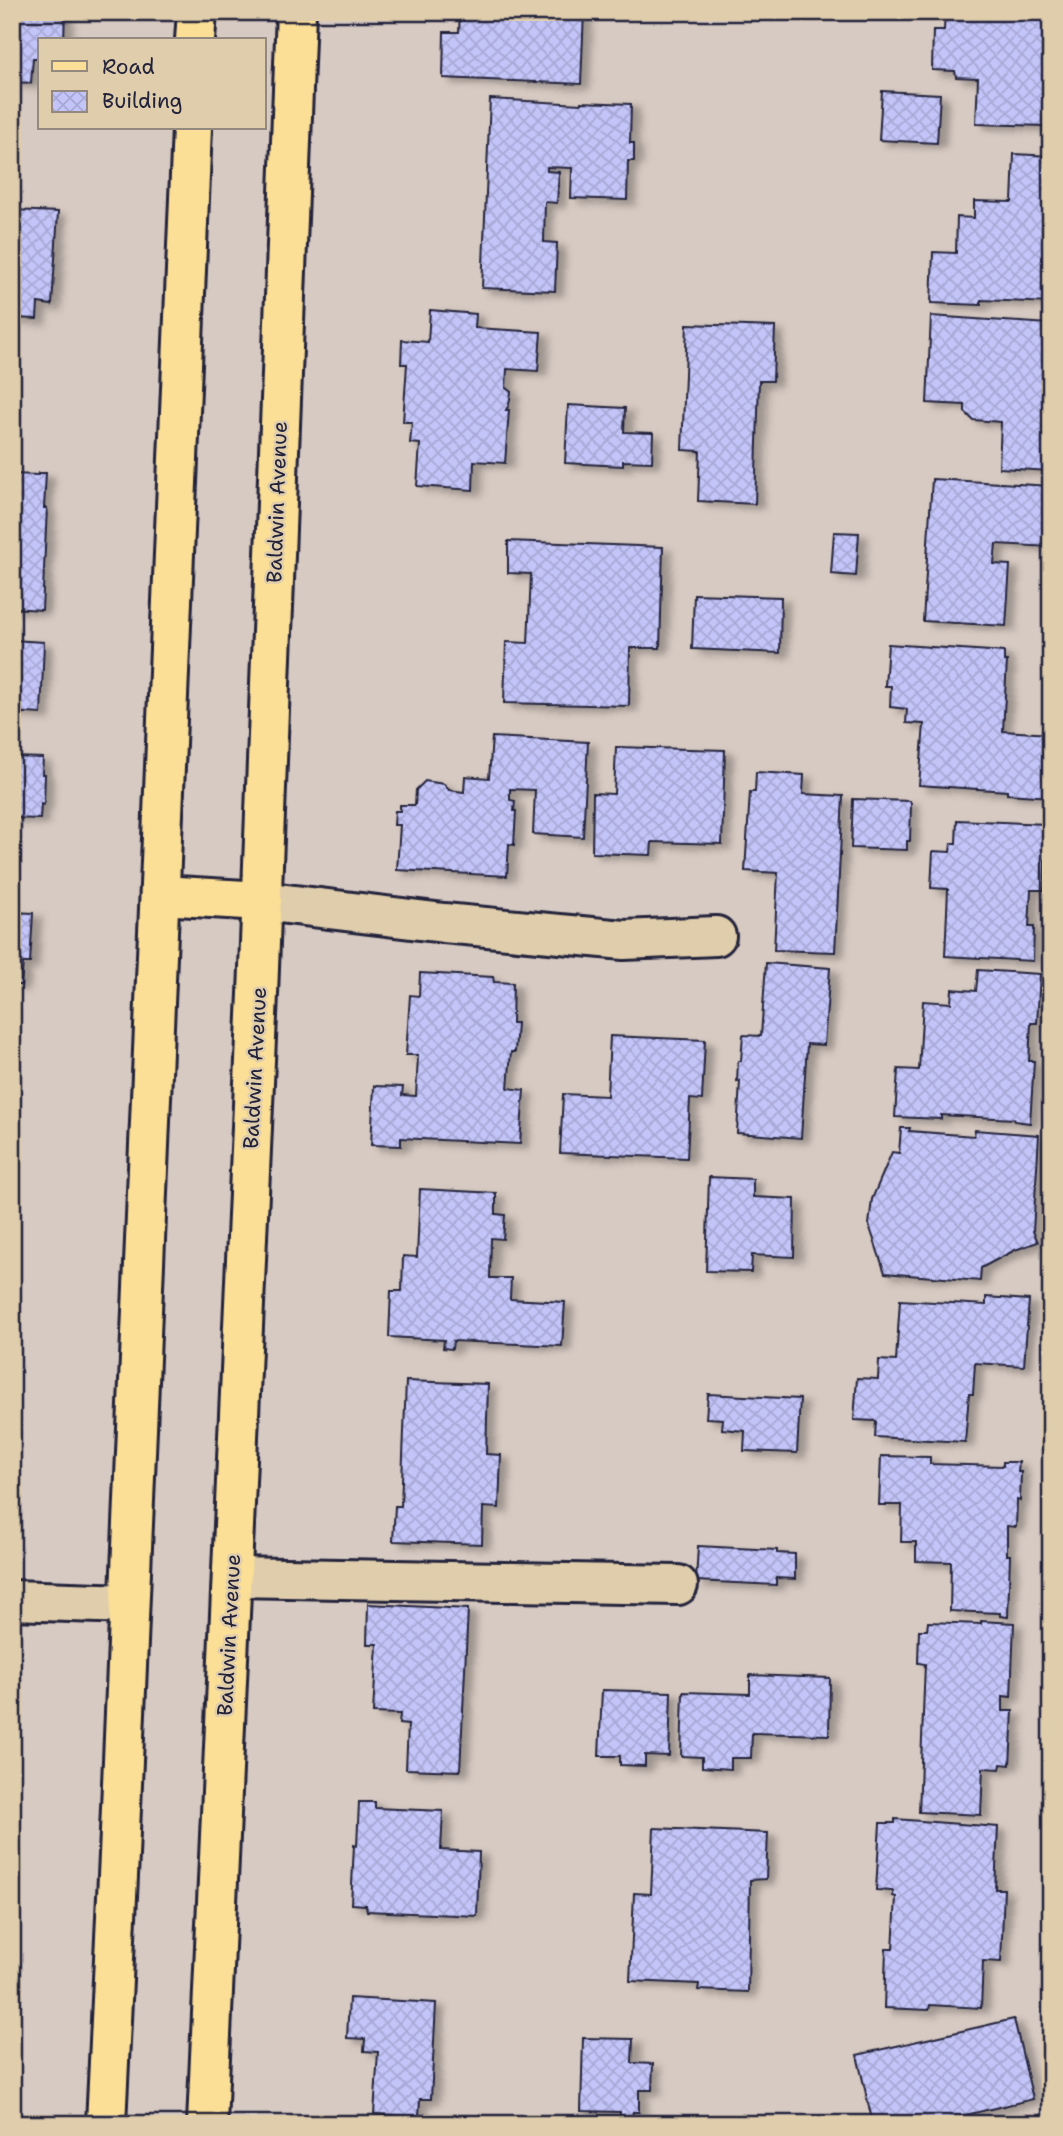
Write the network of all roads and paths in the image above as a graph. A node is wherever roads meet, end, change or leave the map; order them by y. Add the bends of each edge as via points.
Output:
1 (197, 12) edge
2 (296, 12) edge
3 (195, 38) edge
4 (192, 130) edge
5 (160, 895) junction
6 (262, 901) junction
7 (716, 936) dead end
8 (232, 1577) junction
9 (678, 1585) dead end
10 (12, 1600) edge
11 (129, 1604) junction
12 (106, 2124) edge
13 (207, 2124) edge

1 - 3 main road
2 - 6 main road, Baldwin Avenue
4 - 5 main road
5 - 6 main road
5 - 11 main road
6 - 7 lane via 624,940
6 - 8 main road, Baldwin Avenue
8 - 9 lane
8 - 13 main road, Baldwin Avenue
10 - 11 lane
11 - 12 main road

